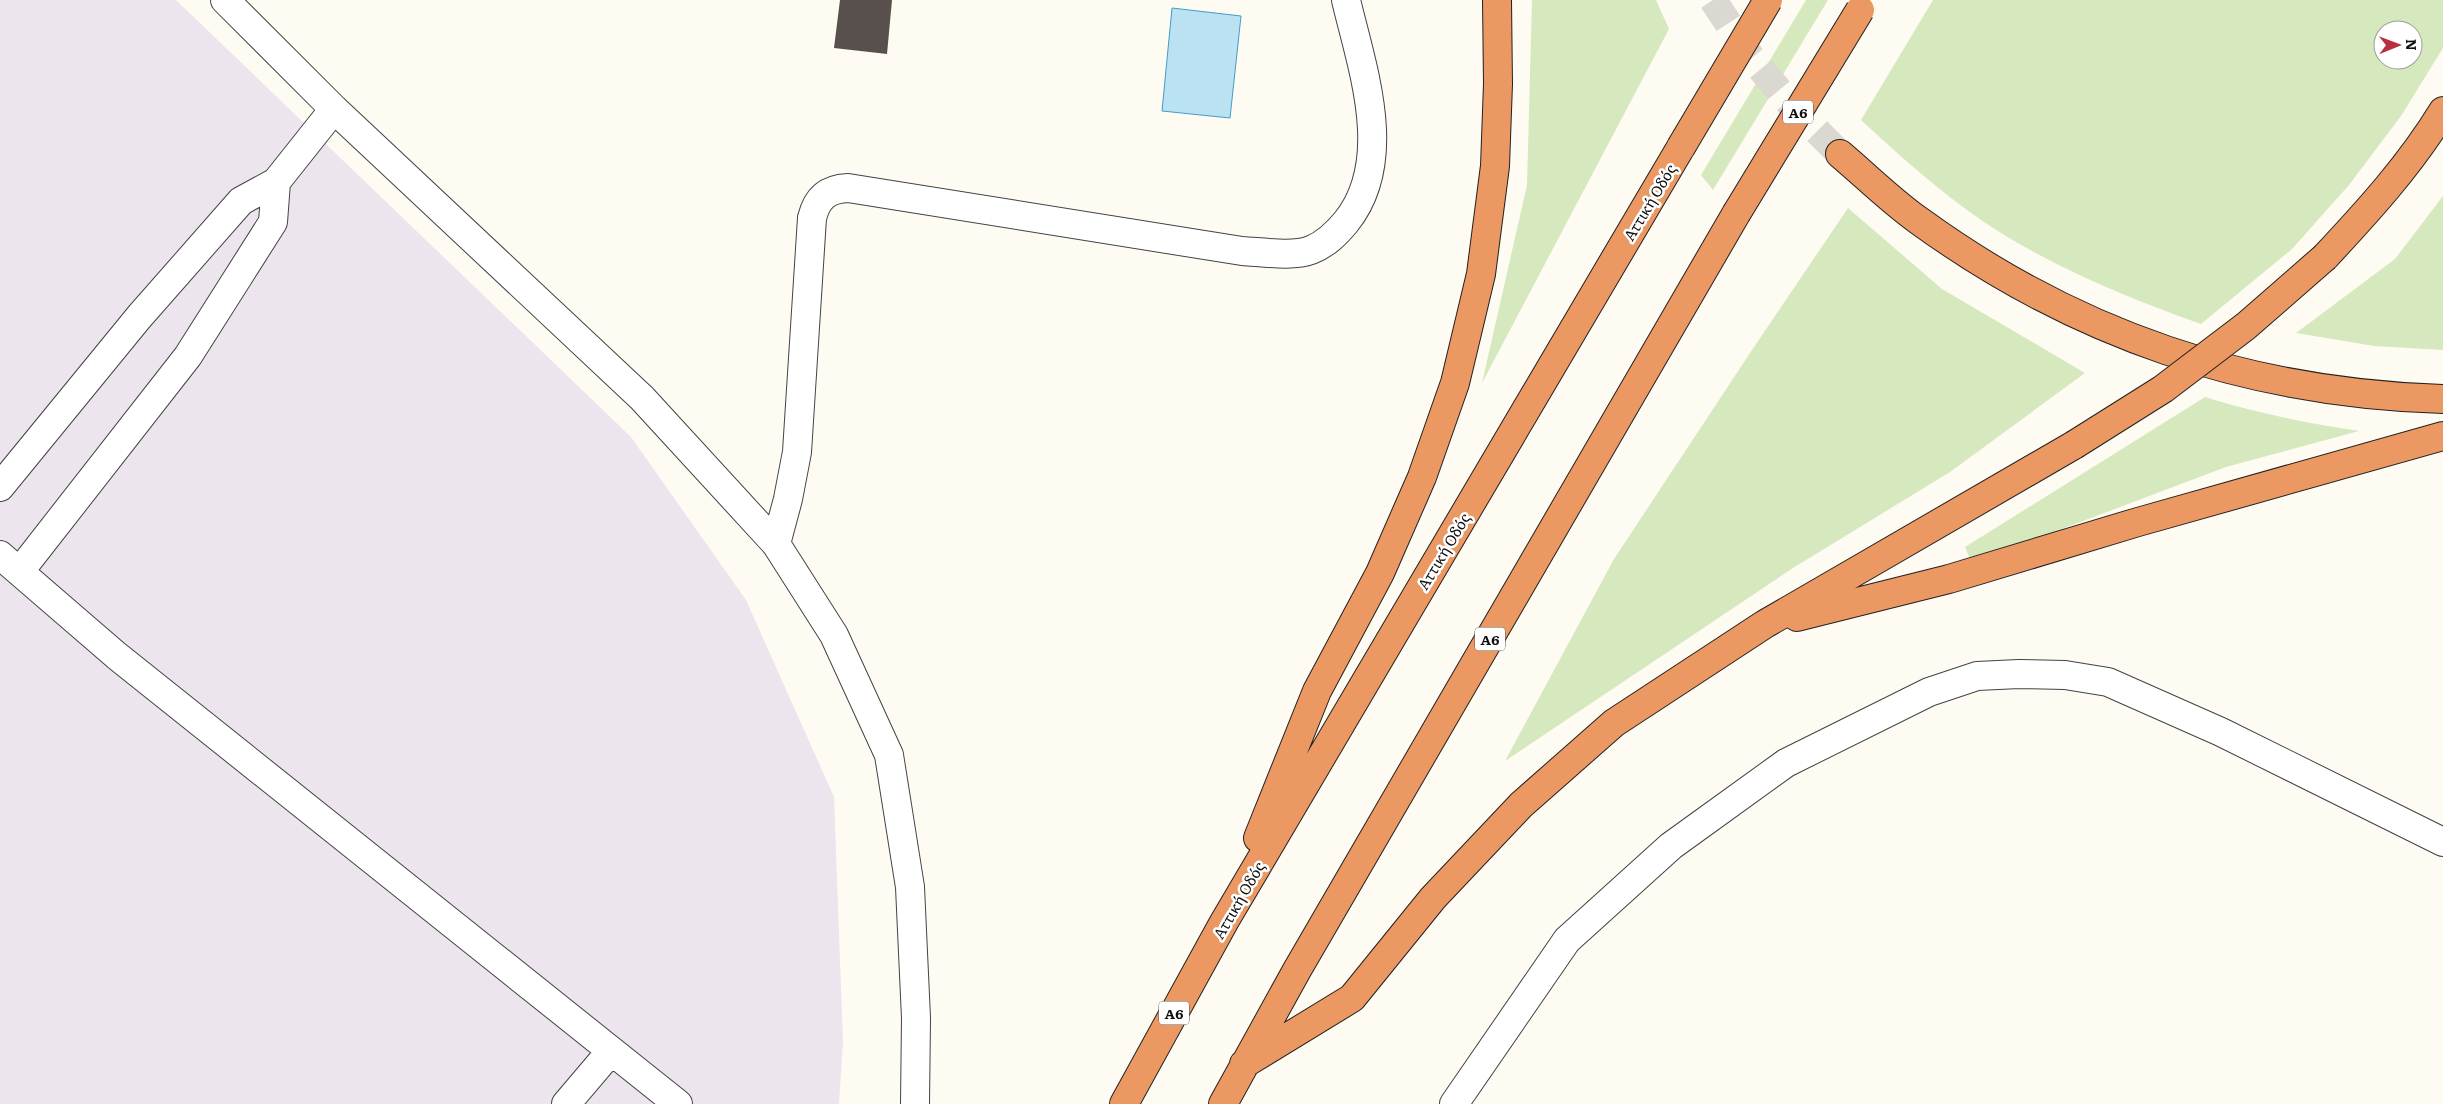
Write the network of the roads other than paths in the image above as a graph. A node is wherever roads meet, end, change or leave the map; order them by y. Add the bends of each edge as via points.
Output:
1 (225, 0) edge
2 (1346, 0) edge
3 (1497, 0) edge
4 (1768, 0) edge
5 (1863, 5) edge
6 (334, 109) junction
7 (2443, 111) edge
8 (1840, 154) tunnel mouth
9 (276, 182) junction
10 (2443, 399) edge
11 (2443, 436) edge
12 (0, 487) edge
13 (776, 544) junction
14 (10, 563) edge
15 (1765, 624) junction
16 (2443, 842) edge
17 (1224, 922) junction
18 (611, 1051) junction
19 (1244, 1064) junction
20 (566, 1104) edge
21 (678, 1104) edge
22 (915, 1104) edge
23 (1124, 1104) edge
24 (1222, 1104) edge
25 (1456, 1104) edge

1 - 6 street
2 - 13 street via 1368,99 1372,141 1368,179 1354,212 1334,237 1310,251 1278,254 1242,251 848,188 835,188 824,195 815,205 812,218 797,452
3 - 17 highway via 1495,166 1481,274 1456,383 1422,477 1380,573 1317,691
4 - 17 highway, Αττική Οδός / Α6, bridge
5 - 19 highway, Α6, bridge via 1736,214
6 - 9 street
6 - 13 street via 642,398
7 - 15 highway, bridge via 2382,196 2325,258 2246,326 2178,377 2074,445
8 - 10 highway via 1917,219 2000,275 2090,321 2150,346 2211,366 2274,381 2338,391
9 - 12 street via 241,201 139,317
9 - 14 street via 272,222 188,356
11 - 15 highway via 2138,522 1949,580
13 - 22 street via 834,635 889,755 910,887 916,1018
14 - 18 street via 117,656
15 - 19 highway via 1614,723 1521,805 1434,898 1352,998
16 - 25 street via 2213,728 2108,682 2065,675 1978,676 1928,692 1786,763 1671,846 1567,940
17 - 23 highway, Αττική Οδός / Α6
18 - 20 street
18 - 21 street
19 - 24 highway, Α6

